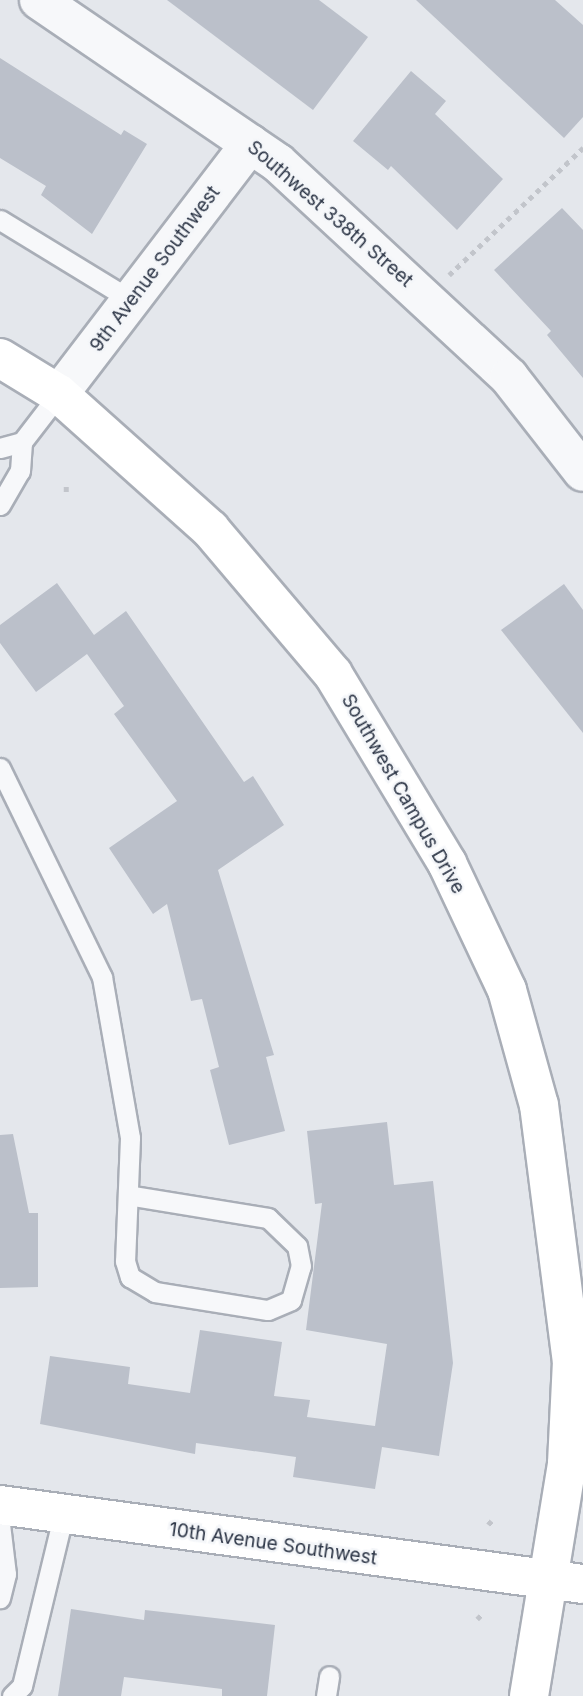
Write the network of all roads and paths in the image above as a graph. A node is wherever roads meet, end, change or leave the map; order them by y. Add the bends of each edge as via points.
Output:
1 (39, 0) edge
2 (250, 144) junction
3 (583, 148) edge
4 (0, 220) edge
5 (425, 297) junction
6 (131, 300) junction
7 (0, 358) edge
8 (60, 394) junction
9 (22, 442) junction
10 (0, 449) edge
11 (583, 472) edge
12 (66, 484) dead end
13 (66, 492) dead end
14 (0, 505) edge
15 (0, 768) edge
16 (128, 1195) junction
17 (0, 1505) edge
18 (62, 1516) junction
19 (0, 1524) edge
20 (545, 1581) junction
21 (583, 1584) edge
22 (0, 1598) edge
23 (329, 1676) dead end
24 (12, 1696) edge
25 (326, 1696) edge
26 (529, 1696) edge

1 - 2 street, Southwest 338th Street
2 - 5 street, Southwest 338th Street
2 - 6 street, 9th Avenue Southwest
3 - 5 path
4 - 6 lane
5 - 11 street, Southwest 338th Street via 509,377
6 - 8 street, 9th Avenue Southwest
7 - 8 main road, Southwest Campus Drive
8 - 9 lane
8 - 20 main road, Southwest Campus Drive via 210,529 333,674 447,863 507,990 539,1105 572,1361 567,1464
9 - 10 lane
9 - 14 lane via 20,471
12 - 13 path
15 - 16 lane via 103,977 130,1138
16 - 16 lane via 125,1261 139,1286 268,1310 290,1300 301,1266 297,1246 268,1218
17 - 18 main road, 10th Avenue Southwest
18 - 20 main road, 10th Avenue Southwest
18 - 24 lane via 22,1686
19 - 22 lane via 6,1574
20 - 21 main road, 10th Avenue Southwest
20 - 26 main road, Southwest Campus Drive
23 - 25 lane

